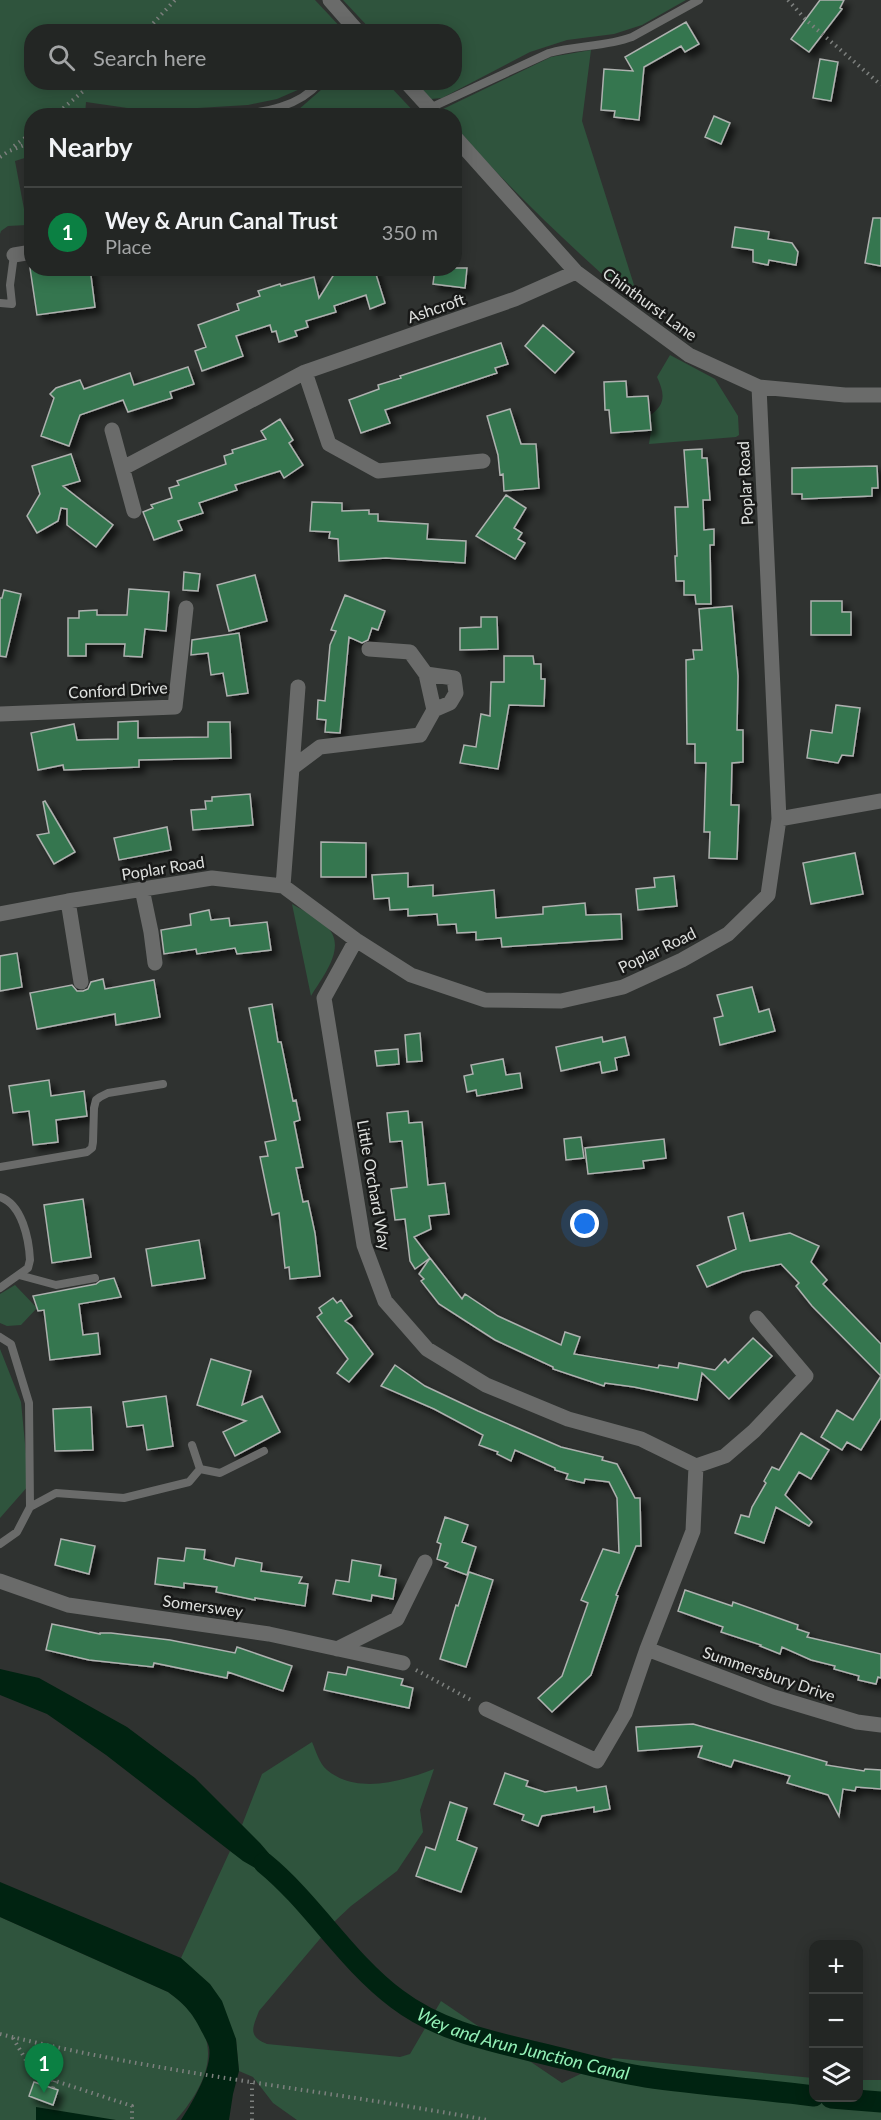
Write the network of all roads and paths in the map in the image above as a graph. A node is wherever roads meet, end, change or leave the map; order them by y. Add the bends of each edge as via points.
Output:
1 (175, 0) edge
2 (330, 0) edge
3 (699, 0) edge
4 (788, 0) edge
5 (152, 24) edge
6 (351, 24) edge
7 (881, 85) edge
8 (85, 90) edge
9 (310, 90) edge
10 (413, 90) edge
11 (63, 108) edge
12 (277, 108) edge
13 (429, 108) edge
14 (441, 108) edge
15 (24, 139) edge
16 (24, 145) edge
17 (462, 145) edge
18 (9, 151) junction
19 (0, 157) edge
20 (24, 253) edge
21 (14, 255) joint
22 (576, 272) junction
23 (0, 303) edge
24 (305, 372) junction
25 (759, 387) junction
26 (881, 394) edge
27 (112, 430) dead end
28 (483, 461) dead end
29 (123, 468) junction
30 (134, 511) dead end
31 (186, 608) dead end
32 (369, 649) dead end
33 (426, 674) junction
34 (298, 687) dead end
35 (434, 710) junction
36 (0, 714) edge
37 (292, 768) junction
38 (881, 801) edge
39 (780, 819) junction
40 (283, 886) junction
41 (141, 889) junction
42 (68, 901) junction
43 (0, 914) edge
44 (356, 940) junction
45 (155, 963) dead end
46 (81, 982) dead end
47 (162, 1084) dead end
48 (0, 1167) edge
49 (0, 1197) edge
50 (19, 1275) junction
51 (95, 1278) dead end
52 (0, 1288) edge
53 (757, 1318) dead end
54 (0, 1336) edge
55 (192, 1445) dead end
56 (264, 1451) dead end
57 (696, 1466) junction
58 (200, 1469) junction
59 (30, 1507) junction
60 (0, 1544) edge
61 (425, 1562) dead end
62 (0, 1581) edge
63 (337, 1648) junction
64 (647, 1649) junction
65 (402, 1662) joint
66 (486, 1709) joint
67 (881, 1725) edge
68 (0, 2034) edge
69 (13, 2037) junction
70 (55, 2081) junction
71 (252, 2083) junction
72 (53, 2088) dead end
73 (132, 2120) edge
74 (252, 2120) edge
75 (487, 2120) edge

1 - 5 path
2 - 6 street
3 - 14 lane via 632,38 549,53
4 - 7 path
8 - 11 path
9 - 12 lane via 295,102
10 - 13 street
15 - 18 path
16 - 18 path
17 - 22 street, Chinthurst Lane
18 - 19 path
20 - 21 street
21 - 23 lane via 12,304
22 - 24 street, Ashcroft via 515,299
22 - 25 street, Chinthurst Lane via 689,356
24 - 28 street via 329,444 378,471
24 - 29 street, Ashcroft
25 - 26 street, Chinthurst Lane via 845,395
25 - 39 street, Poplar Road
27 - 29 street
29 - 30 street
31 - 36 street, Conford Drive via 175,707
32 - 33 street via 410,652
33 - 35 street
33 - 35 street via 454,678 456,693 450,703
34 - 37 street
35 - 37 street via 420,735 320,747
37 - 40 street
38 - 39 street
39 - 44 street, Poplar Road via 768,896 728,934 623,987 561,1002 485,1000 411,975
40 - 41 street, Poplar Road via 212,878
40 - 44 street, Poplar Road
41 - 42 street, Poplar Road
41 - 45 street
42 - 43 street, Poplar Road
42 - 46 street
44 - 57 street, Little Orchard Way via 324,998 364,1245 385,1301 427,1349 486,1385 568,1419 641,1439
47 - 48 lane via 108,1093 96,1100 92,1148 87,1152
49 - 50 lane via 15,1205 30,1251 28,1268
50 - 51 lane via 56,1285
50 - 52 lane
53 - 57 street via 806,1376 725,1456
54 - 59 lane via 11,1344 28,1403
55 - 58 lane
56 - 58 lane via 220,1473
57 - 64 street via 693,1531
58 - 59 lane via 189,1482 124,1498 56,1493
59 - 60 lane via 16,1532
61 - 63 street via 398,1619
62 - 63 street, Somerswey via 68,1605 269,1634
63 - 65 street, Somerswey
64 - 66 street via 625,1713 597,1761
64 - 67 street, Summersbury Drive via 774,1697 857,1722
65 - 66 path
68 - 69 path
69 - 70 path via 34,2074
69 - 71 path via 75,2052
70 - 72 path
70 - 73 path via 132,2106
71 - 74 path
71 - 75 path

